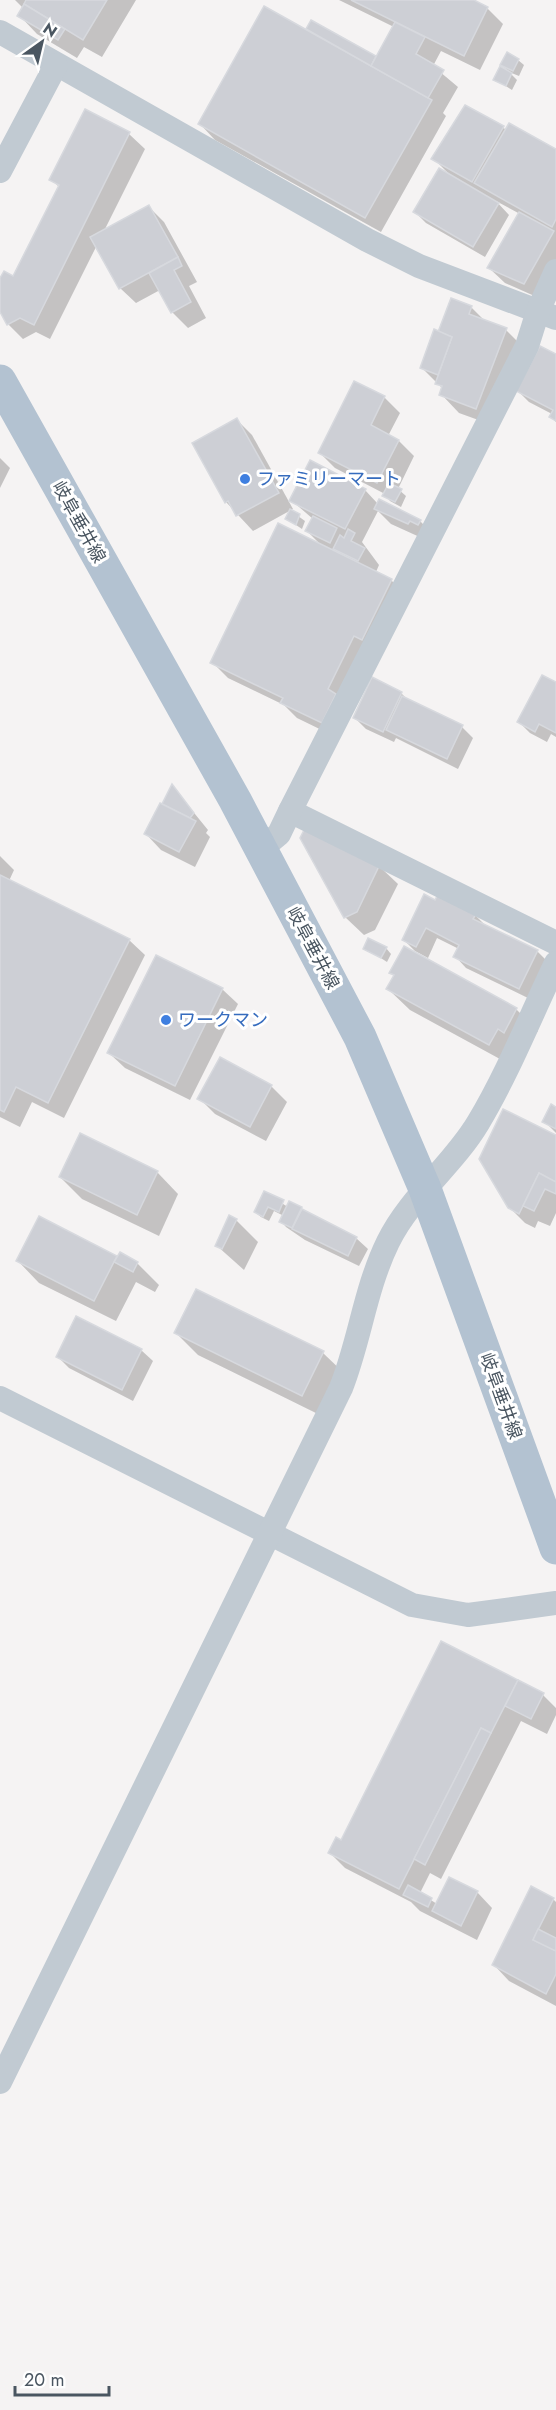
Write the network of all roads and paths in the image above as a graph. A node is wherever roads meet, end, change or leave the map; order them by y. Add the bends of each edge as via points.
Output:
1 (0, 32) edge
2 (57, 65) junction
3 (0, 171) edge
4 (556, 271) edge
5 (547, 315) edge
6 (0, 381) edge
7 (290, 811) junction
8 (261, 849) junction
9 (556, 943) edge
10 (556, 963) edge
11 (425, 1189) junction
12 (0, 1398) edge
13 (272, 1534) junction
14 (556, 1548) edge
15 (556, 1603) edge
16 (0, 2082) edge

1 - 2 street
2 - 3 street
2 - 5 street via 367,240 419,266
4 - 5 street
5 - 7 street via 526,346
6 - 8 main road, 岐阜垂井線
7 - 8 street via 279,834
7 - 9 street
8 - 11 main road, 岐阜垂井線 via 360,1037
10 - 11 street via 479,1122 454,1158
11 - 13 street via 389,1240 368,1289 355,1352 345,1379
11 - 14 main road, 岐阜垂井線
12 - 13 street
13 - 15 street via 412,1605 468,1615
13 - 16 street

